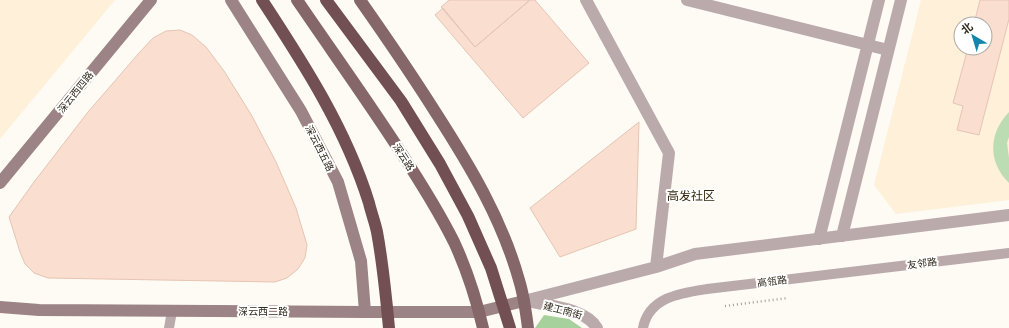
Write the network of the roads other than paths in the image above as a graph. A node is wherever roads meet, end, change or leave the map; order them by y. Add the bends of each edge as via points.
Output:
1 (151, 0) edge
2 (231, 0) edge
3 (262, 0) edge
4 (297, 0) edge
5 (326, 0) edge
6 (360, 0) edge
7 (586, 0) edge
8 (687, 0) edge
9 (879, 0) edge
10 (901, 0) edge
11 (868, 45) junction
12 (888, 50) junction
13 (0, 183) edge
14 (1009, 215) edge
15 (842, 236) junction
16 (819, 239) junction
17 (1009, 253) edge
18 (656, 267) junction
19 (836, 274) joint
20 (524, 301) junction
21 (0, 307) edge
22 (172, 311) junction
23 (365, 312) junction
24 (479, 312) junction
25 (169, 328) edge
26 (389, 328) edge
27 (483, 328) edge
28 (510, 328) edge
29 (528, 328) edge
30 (597, 328) edge
31 (643, 328) edge

1 - 13 street, 深云西四路
2 - 23 street, 深云西五路 via 301,112 338,182 361,261
3 - 26 highway, bridge via 321,93 362,181 377,231
4 - 24 main road, 深云路 via 438,211 466,271
5 - 28 highway, bridge via 400,101 440,164 468,216 491,268
6 - 20 main road via 426,97 476,177 494,211 508,246
7 - 18 street via 669,153
8 - 11 street
9 - 11 street
10 - 12 street
11 - 12 street
11 - 16 street
12 - 15 street
14 - 15 street
15 - 16 street
16 - 18 street via 695,254
17 - 19 lane, 友邻路
18 - 20 street
19 - 31 lane, 高瓴路 via 681,294 661,301 653,307
20 - 24 street, 深云西二路
20 - 29 main road
20 - 30 street, 建工南街 via 575,312 585,316
21 - 22 street, 深云西二路 via 39,310
22 - 23 street, 深云西二路
22 - 25 lane
23 - 24 street, 深云西二路
24 - 27 main road, 深云路

